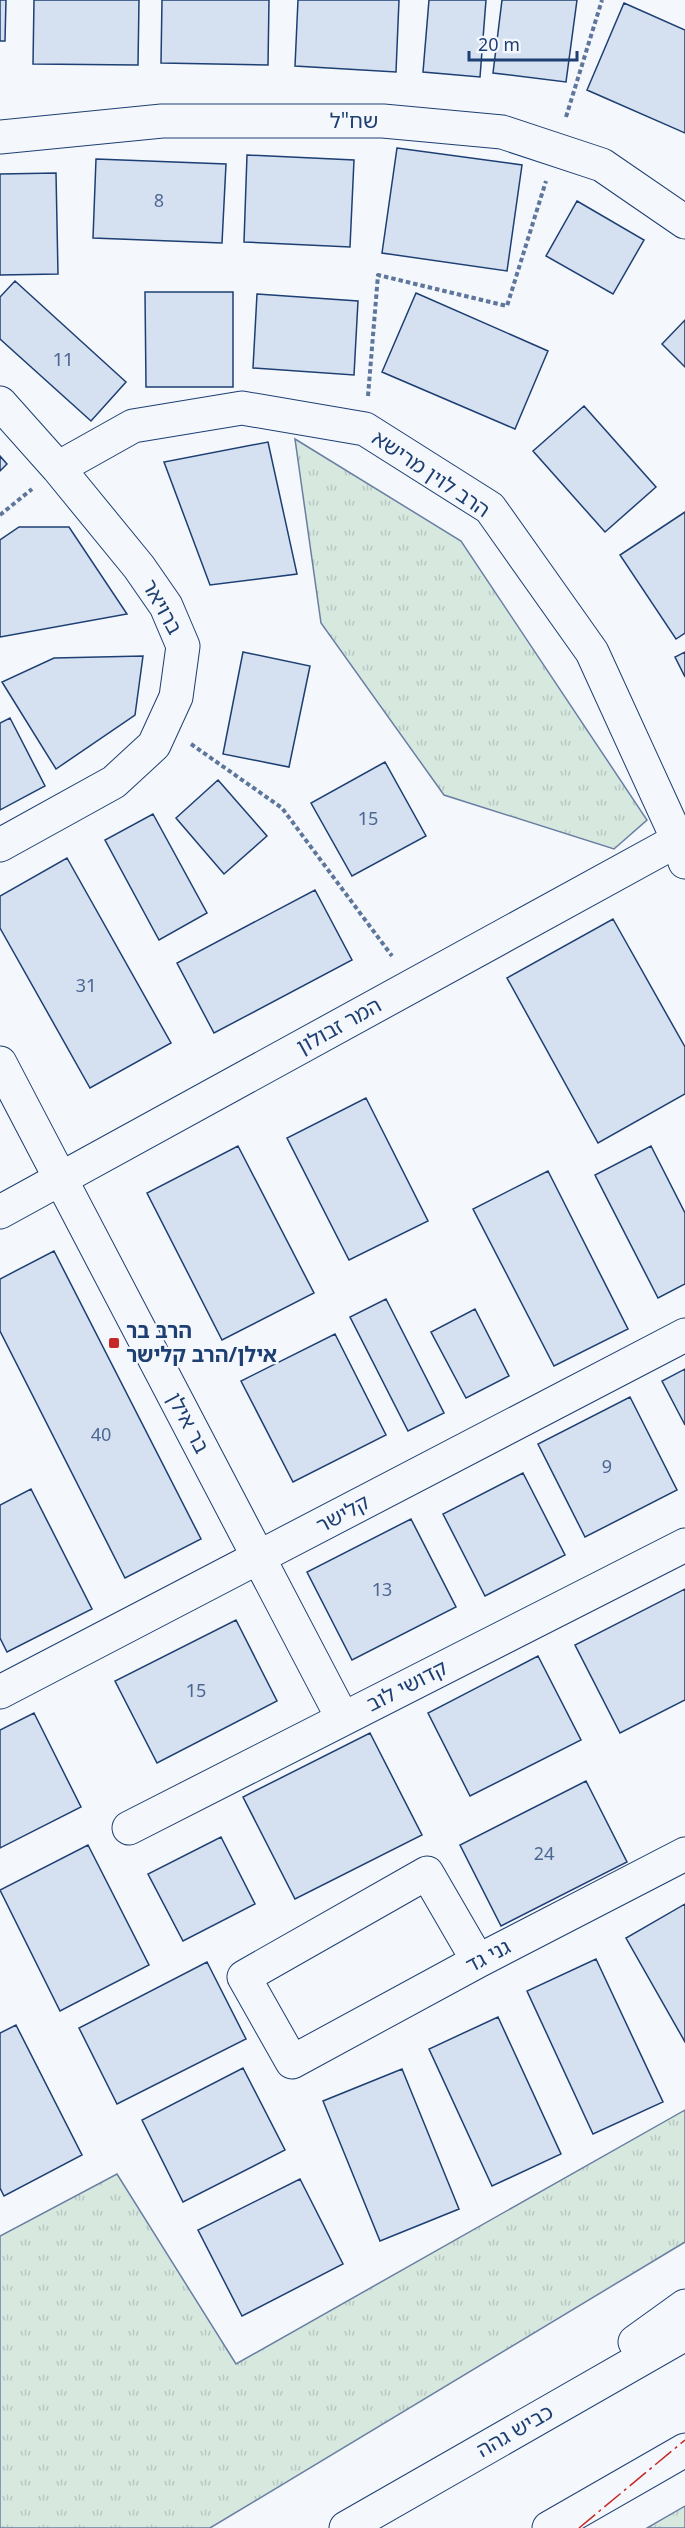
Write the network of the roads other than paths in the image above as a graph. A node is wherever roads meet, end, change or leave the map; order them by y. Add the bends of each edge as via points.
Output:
1 (0, 137) edge
2 (685, 222) edge
3 (0, 403) edge
4 (58, 468) junction
5 (0, 845) edge
6 (681, 851) edge
7 (0, 1063) edge
8 (61, 1179) junction
9 (0, 1212) edge
10 (685, 1335) edge
11 (685, 1545) edge
12 (259, 1558) junction
13 (0, 1692) edge
14 (343, 1719) junction
15 (129, 1828) dead end
16 (685, 1854) edge
17 (478, 1962) junction
18 (685, 2306) edge
19 (685, 2334) edge
20 (488, 2446) junction
21 (685, 2450) edge
22 (346, 2528) edge
23 (549, 2528) edge

1 - 2 main road, שח"ל via 162,121 383,121 502,132 602,165
3 - 4 main road, ברויאר
4 - 5 main road, ברויאר via 166,606 183,646 176,697 154,745 114,782
4 - 6 main road, הרב לוין מרישא via 133,426 242,408 365,429 490,508 592,652
6 - 8 main road, המר זבולון via 413,986
7 - 8 main road, בר אילן
8 - 9 main road, המר זבולון
8 - 12 main road, בר אילן
10 - 12 main road, קלישר
11 - 14 main road, קדושי לוב
12 - 13 main road, קלישר
12 - 14 main road, בר אילן
14 - 15 main road, קדושי לוב
16 - 17 main road, גני גד
17 - 17 main road, גני גד via 292,2062 244,1977 427,1873
18 - 20 main road
19 - 20 main road, כביש גהה
20 - 22 main road, כביש גהה
21 - 23 main road

